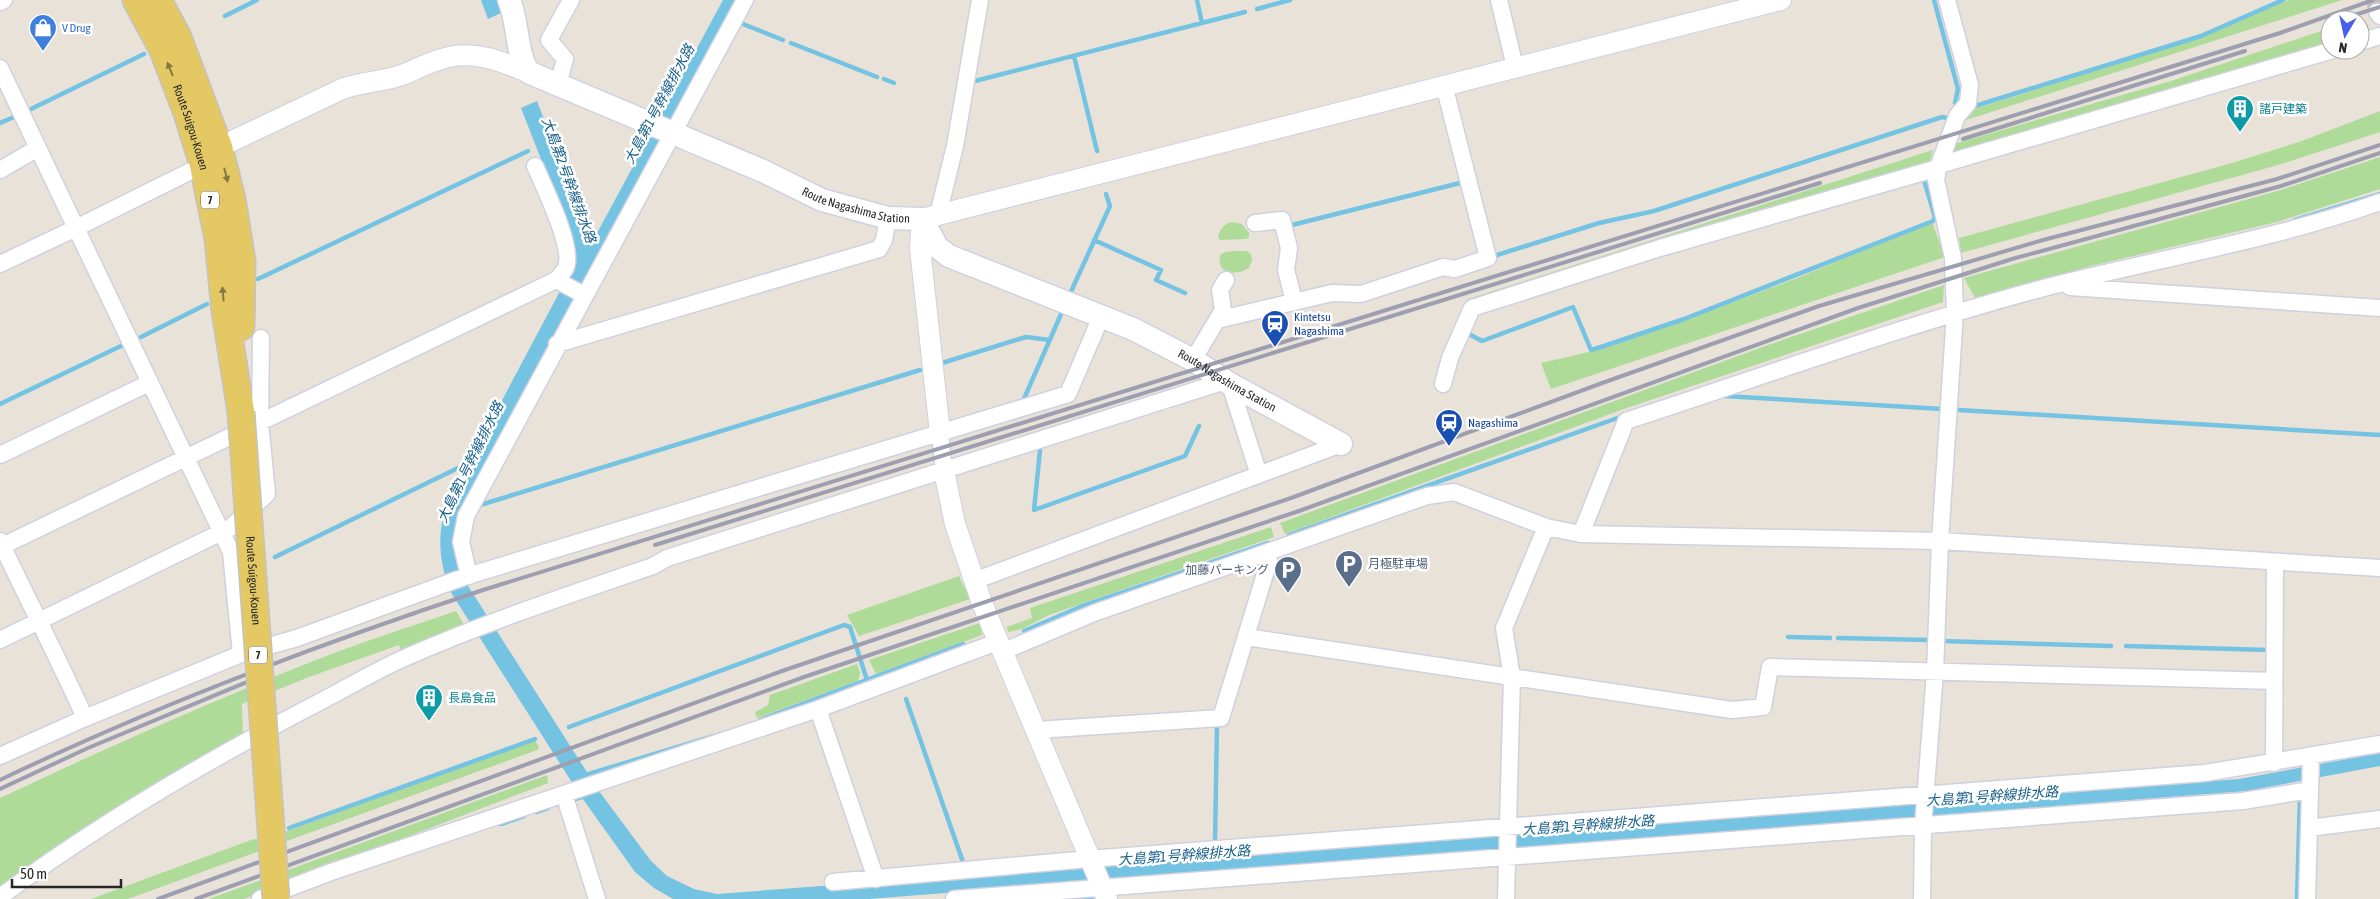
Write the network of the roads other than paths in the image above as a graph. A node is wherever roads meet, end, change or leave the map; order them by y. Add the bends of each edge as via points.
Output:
1 (4, 0) edge
2 (136, 0) edge
3 (158, 0) edge
4 (509, 0) edge
5 (571, 0) edge
6 (745, 0) edge
7 (980, 0) edge
8 (1499, 0) edge
9 (1781, 0) edge
10 (1947, 0) edge
11 (0, 2) edge
12 (2320, 54) edge
13 (1515, 66) junction
14 (0, 68) edge
15 (528, 72) junction
16 (558, 85) junction
17 (1444, 85) junction
18 (672, 134) junction
19 (38, 148) junction
20 (207, 156) junction
21 (535, 166) dead end
22 (1938, 166) junction
23 (0, 170) edge
24 (2380, 202) edge
25 (930, 217) junction
26 (888, 218) junction
27 (1254, 223) dead end
28 (76, 228) junction
29 (0, 264) edge
30 (1226, 280) dead end
31 (559, 281) junction
32 (2052, 286) junction
33 (582, 294) junction
34 (1294, 302) junction
35 (2380, 308) edge
36 (1955, 313) junction
37 (1101, 317) junction
38 (1217, 320) junction
39 (261, 338) dead end
40 (557, 344) junction
41 (1193, 360) junction
42 (150, 383) junction
43 (1228, 383) junction
44 (1443, 384) dead end
45 (251, 417) junction
46 (940, 433) junction
47 (1341, 444) joint
48 (0, 455) edge
49 (185, 458) junction
50 (944, 471) junction
51 (1259, 475) junction
52 (1546, 527) junction
53 (221, 532) junction
54 (1581, 534) junction
55 (1940, 541) junction
56 (1, 545) edge
57 (1268, 553) junction
58 (2274, 562) junction
59 (2380, 568) edge
60 (466, 576) junction
61 (974, 581) junction
62 (38, 622) junction
63 (1246, 637) junction
64 (0, 640) edge
65 (1001, 646) junction
66 (241, 654) junction
67 (1935, 672) junction
68 (1512, 677) junction
69 (2274, 681) junction
70 (818, 709) junction
71 (85, 718) junction
72 (1036, 730) junction
73 (2380, 744) edge
74 (0, 756) edge
75 (2311, 760) junction
76 (2274, 763) junction
77 (2305, 788) junction
78 (569, 792) junction
79 (1925, 798) junction
80 (2380, 819) edge
81 (1924, 824) junction
82 (2309, 828) junction
83 (1507, 830) junction
84 (1506, 856) junction
85 (1090, 860) junction
86 (876, 879) junction
87 (833, 882) dead end
88 (1100, 889) edge
89 (0, 898) edge
90 (260, 899) edge
91 (276, 899) edge
92 (596, 899) edge
93 (954, 899) edge
94 (1506, 899) edge
95 (1922, 899) edge
96 (2307, 899) edge

1 - 11 street
20 -> 2 main road, Route Suigou-Kouen / 7 via 162,50
3 - 20 main road, Route Suigou-Kouen / 7 via 178,36
4 - 15 main road via 517,26 521,59
5 - 16 street via 549,40 566,58
6 - 18 street
7 - 25 street via 955,146
8 - 13 street
9 - 13 street
10 - 22 street via 1970,85 1968,103 1957,116
12 - 22 street
13 - 17 street
14 - 19 street
15 - 16 main road, Route Nagashima Station
15 - 20 street via 488,57 448,57 401,75 342,89
16 - 18 main road, Route Nagashima Station
17 - 25 street
17 - 34 street via 1488,258 1455,269 1443,267 1361,294 1332,293
18 - 26 main road, Route Nagashima Station via 763,171 822,200
18 - 33 street
19 - 23 street
19 - 28 street
20 - 28 street
20 - 45 main road, Route Suigou-Kouen / 7 via 232,200 242,261
21 - 31 street via 561,229 567,255
22 - 36 street via 1936,180 1953,258
22 - 44 street via 1660,248 1472,308 1450,358
24 - 32 street via 2282,233
25 - 26 main road, Route Nagashima Station
25 - 37 main road, Route Nagashima Station via 937,246 949,256
25 - 46 street via 920,248
26 - 40 street via 879,249
27 - 34 street via 1282,220 1289,248 1286,270
28 - 29 street
28 - 42 street
30 - 38 street via 1220,290 1223,310
31 - 33 street
31 - 45 street
32 - 35 street
32 - 36 street
33 - 40 street
34 - 38 street
36 - 54 street via 1626,422
36 - 55 street
37 - 41 main road, Route Nagashima Station via 1133,329
37 - 46 street via 1068,394
38 - 41 street
39 - 45 street
40 - 60 street via 466,516 461,542
41 - 43 main road, Route Nagashima Station
42 - 48 street
42 - 49 street
43 - 47 main road, Route Nagashima Station
43 - 50 street
43 - 51 street
45 - 49 street
45 - 53 street via 267,494 230,528
45 - 91 main road, Route Suigou-Kouen / 7, bridge
46 - 50 street
46 - 60 street
47 - 51 street
49 - 53 street
49 - 56 street
50 - 61 street via 955,524
50 - 89 street via 667,558 653,566 493,621 402,659 239,745 136,805
51 - 61 street
52 - 54 street
52 - 57 street via 1454,492 1427,496
52 - 68 street via 1504,628
53 - 62 street
53 - 66 street via 231,552
54 - 55 street
55 - 58 street
55 - 67 street
56 - 62 street
57 - 63 street via 1269,561
57 - 65 street
58 - 59 street
58 - 69 street
60 - 66 street via 297,638
61 - 65 street
62 - 64 street
62 - 71 street
63 - 68 street
63 - 72 street via 1221,718
65 - 70 street
65 - 72 street
66 - 71 street
67 - 68 street via 1770,667 1762,707 1732,710
67 - 69 street
67 - 79 street
68 - 83 street
69 - 76 street
70 - 78 street
70 - 86 street
71 - 74 street
72 - 85 street
73 - 75 street
75 - 76 street
75 - 77 street
76 - 79 street via 2204,773
77 - 81 street via 2243,801
77 - 82 street
78 - 90 street
78 - 92 street
79 - 81 street
79 - 83 street
80 - 82 street
81 - 84 street
81 - 95 street
82 - 96 street
83 - 84 street
83 - 85 street
84 - 88 street
84 - 94 street
85 - 86 street
85 - 88 street
86 - 87 street
88 - 93 street

